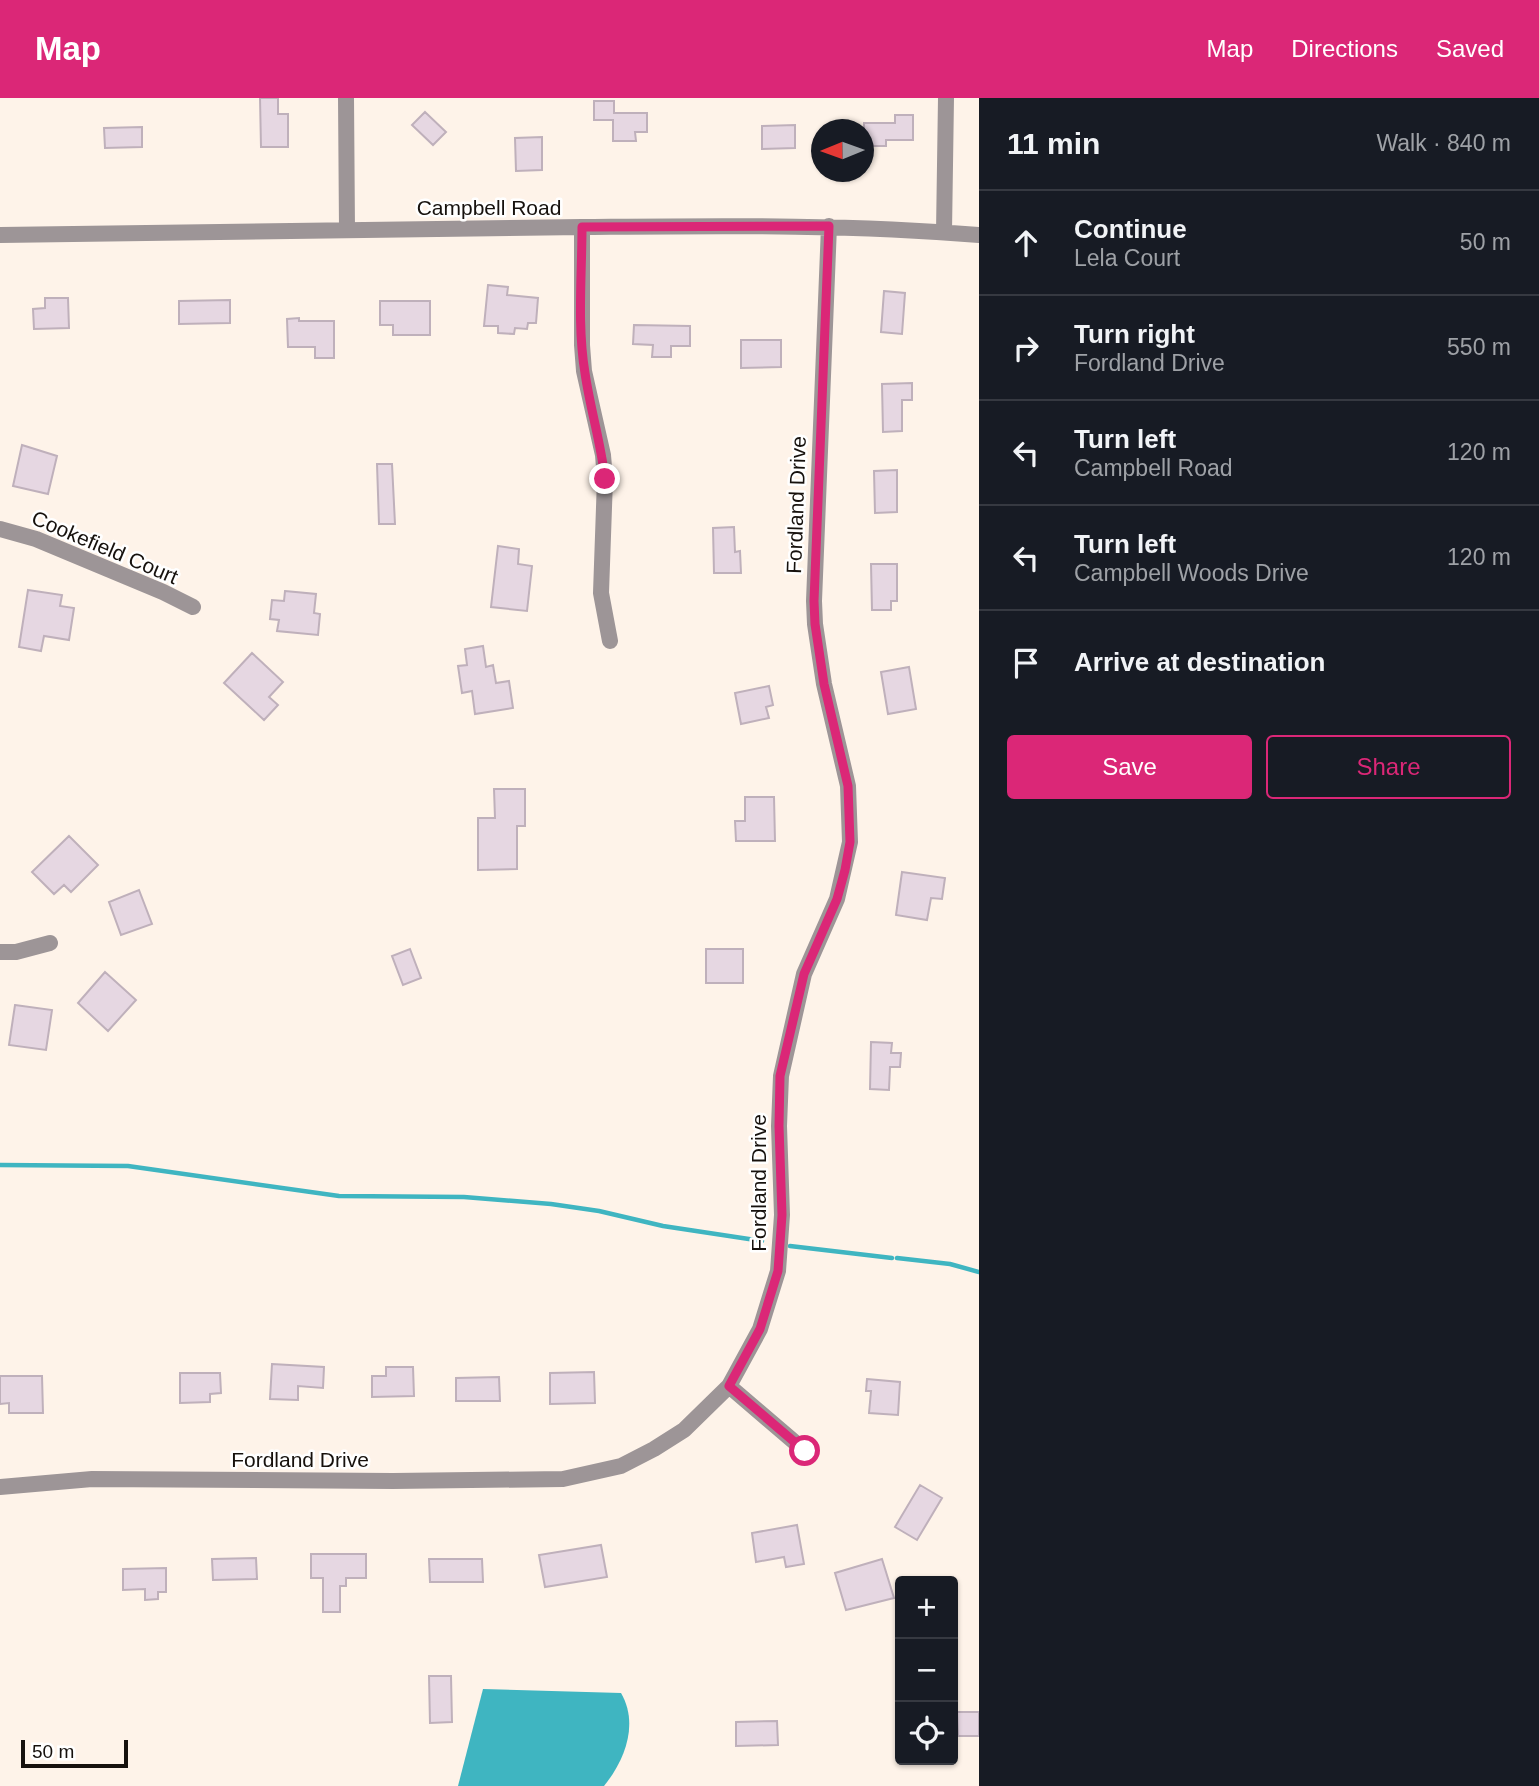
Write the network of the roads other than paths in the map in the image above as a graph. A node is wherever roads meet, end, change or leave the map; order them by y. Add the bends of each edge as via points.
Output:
1 (346, 98) edge
2 (946, 98) edge
3 (829, 226) junction
4 (582, 227) junction
5 (347, 229) junction
6 (944, 232) junction
7 (0, 235) edge
8 (979, 235) edge
9 (0, 529) edge
10 (193, 607) dead end
11 (610, 641) dead end
12 (50, 943) dead end
13 (0, 952) edge
14 (729, 1386) junction
15 (805, 1451) dead end
16 (0, 1487) edge

1 - 5 street
2 - 6 street
3 - 4 street, Campbell Road
3 - 6 street, Campbell Road
3 - 14 street, Fordland Drive via 814,601 824,684 848,786 850,842 837,899 804,974 780,1076 782,1215 776,1281 760,1329
4 - 5 street, Campbell Road
4 - 11 street via 582,345 603,456 601,593
5 - 7 street, Campbell Road
6 - 8 street, Campbell Road
9 - 10 street, Cookefield Court via 58,548
12 - 13 street
14 - 15 street
14 - 16 street, Fordland Drive via 684,1430 654,1449 621,1466 563,1479 103,1479

